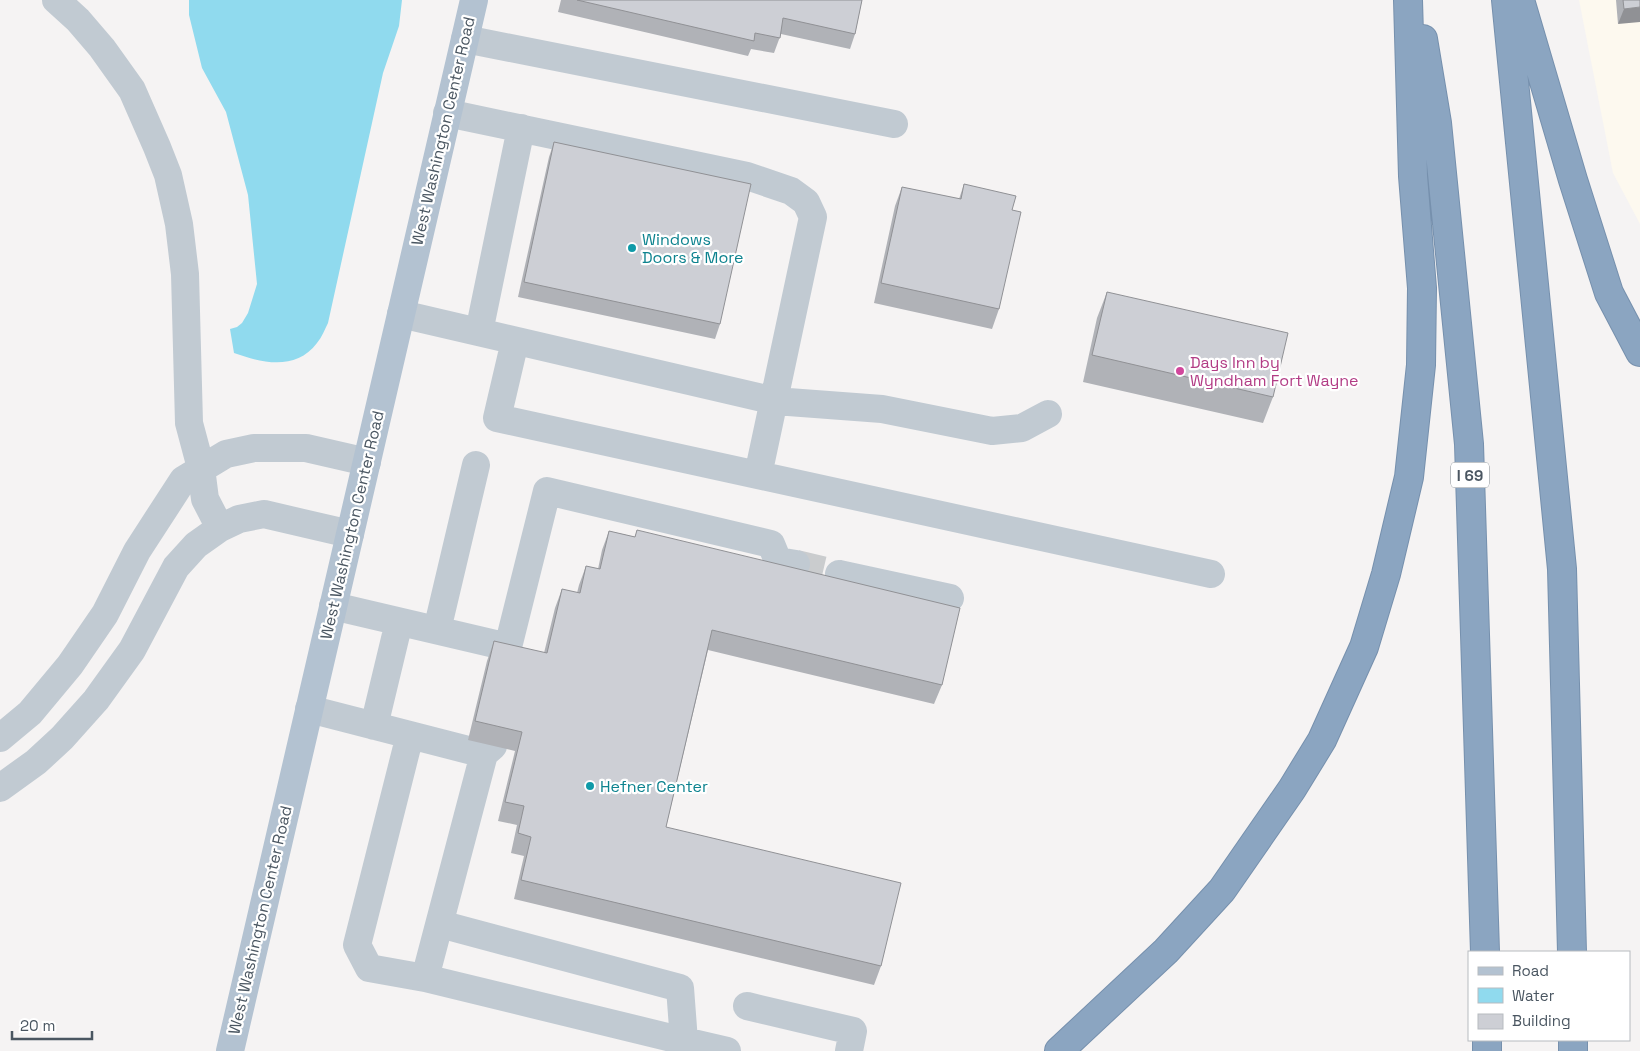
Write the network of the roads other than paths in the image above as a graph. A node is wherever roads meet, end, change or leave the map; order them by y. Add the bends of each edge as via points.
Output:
1 (56, 0) edge
2 (474, 0) edge
3 (1408, 0) edge
4 (1417, 0) edge
5 (1506, 0) edge
6 (1520, 0) edge
7 (464, 39) junction
8 (447, 113) junction
9 (894, 124) dead end
10 (521, 128) junction
11 (401, 314) junction
12 (479, 332) junction
13 (515, 341) junction
14 (1640, 352) edge
15 (774, 402) junction
16 (1048, 414) dead end
17 (367, 462) junction
18 (476, 465) dead end
19 (201, 468) junction
20 (758, 475) junction
21 (220, 528) junction
22 (350, 534) junction
23 (796, 564) tunnel mouth
24 (839, 574) tunnel mouth
25 (1211, 574) dead end
26 (950, 598) dead end
27 (333, 606) junction
28 (399, 622) junction
29 (437, 630) junction
30 (309, 709) junction
31 (374, 726) junction
32 (410, 736) junction
33 (0, 738) edge
34 (0, 788) edge
35 (440, 924) junction
36 (1485, 951) edge
37 (1572, 951) edge
38 (425, 978) junction
39 (747, 1006) dead end
40 (684, 1041) junction
41 (230, 1051) edge
42 (727, 1051) edge
43 (849, 1051) edge
44 (1059, 1051) edge

1 - 19 lane via 90,34 132,90 168,175 179,224 185,274 189,424
2 - 7 main road, West Washington Center Road
3 - 44 highway via 1413,176 1422,288 1421,365 1409,477 1386,574 1364,647 1322,740 1292,790 1222,890 1166,951
4 - 36 highway, I 69 via 1437,124 1469,444
5 - 37 highway via 1562,569
6 - 14 highway via 1609,293
7 - 8 main road, West Washington Center Road
7 - 9 lane
8 - 10 lane
8 - 11 main road, West Washington Center Road
10 - 12 lane
10 - 15 lane via 747,176 791,191 806,202 813,217
11 - 12 lane
11 - 17 main road, West Washington Center Road
12 - 13 lane
13 - 15 lane
13 - 20 lane via 497,418
15 - 16 lane via 882,410 992,432 1022,428
15 - 20 lane
17 - 19 lane via 306,448 254,448 226,454
17 - 22 main road, West Washington Center Road
18 - 29 lane
19 - 21 lane via 205,500
19 - 33 lane via 178,487 137,551 105,614 70,666 30,713
20 - 25 lane
21 - 22 lane via 239,519 264,514
21 - 34 lane via 176,567 132,650 96,700 36,762
22 - 27 main road, West Washington Center Road
23 - 29 lane via 778,561 770,544 546,491 510,657
24 - 26 lane
27 - 28 lane
27 - 30 main road, West Washington Center Road
28 - 29 lane
28 - 31 lane
30 - 31 lane
30 - 41 main road, West Washington Center Road
31 - 32 lane
32 - 35 lane via 488,750
32 - 38 lane via 357,945 369,968
35 - 38 lane
35 - 40 lane via 680,988
38 - 40 lane
39 - 43 lane via 853,1031
40 - 42 lane

